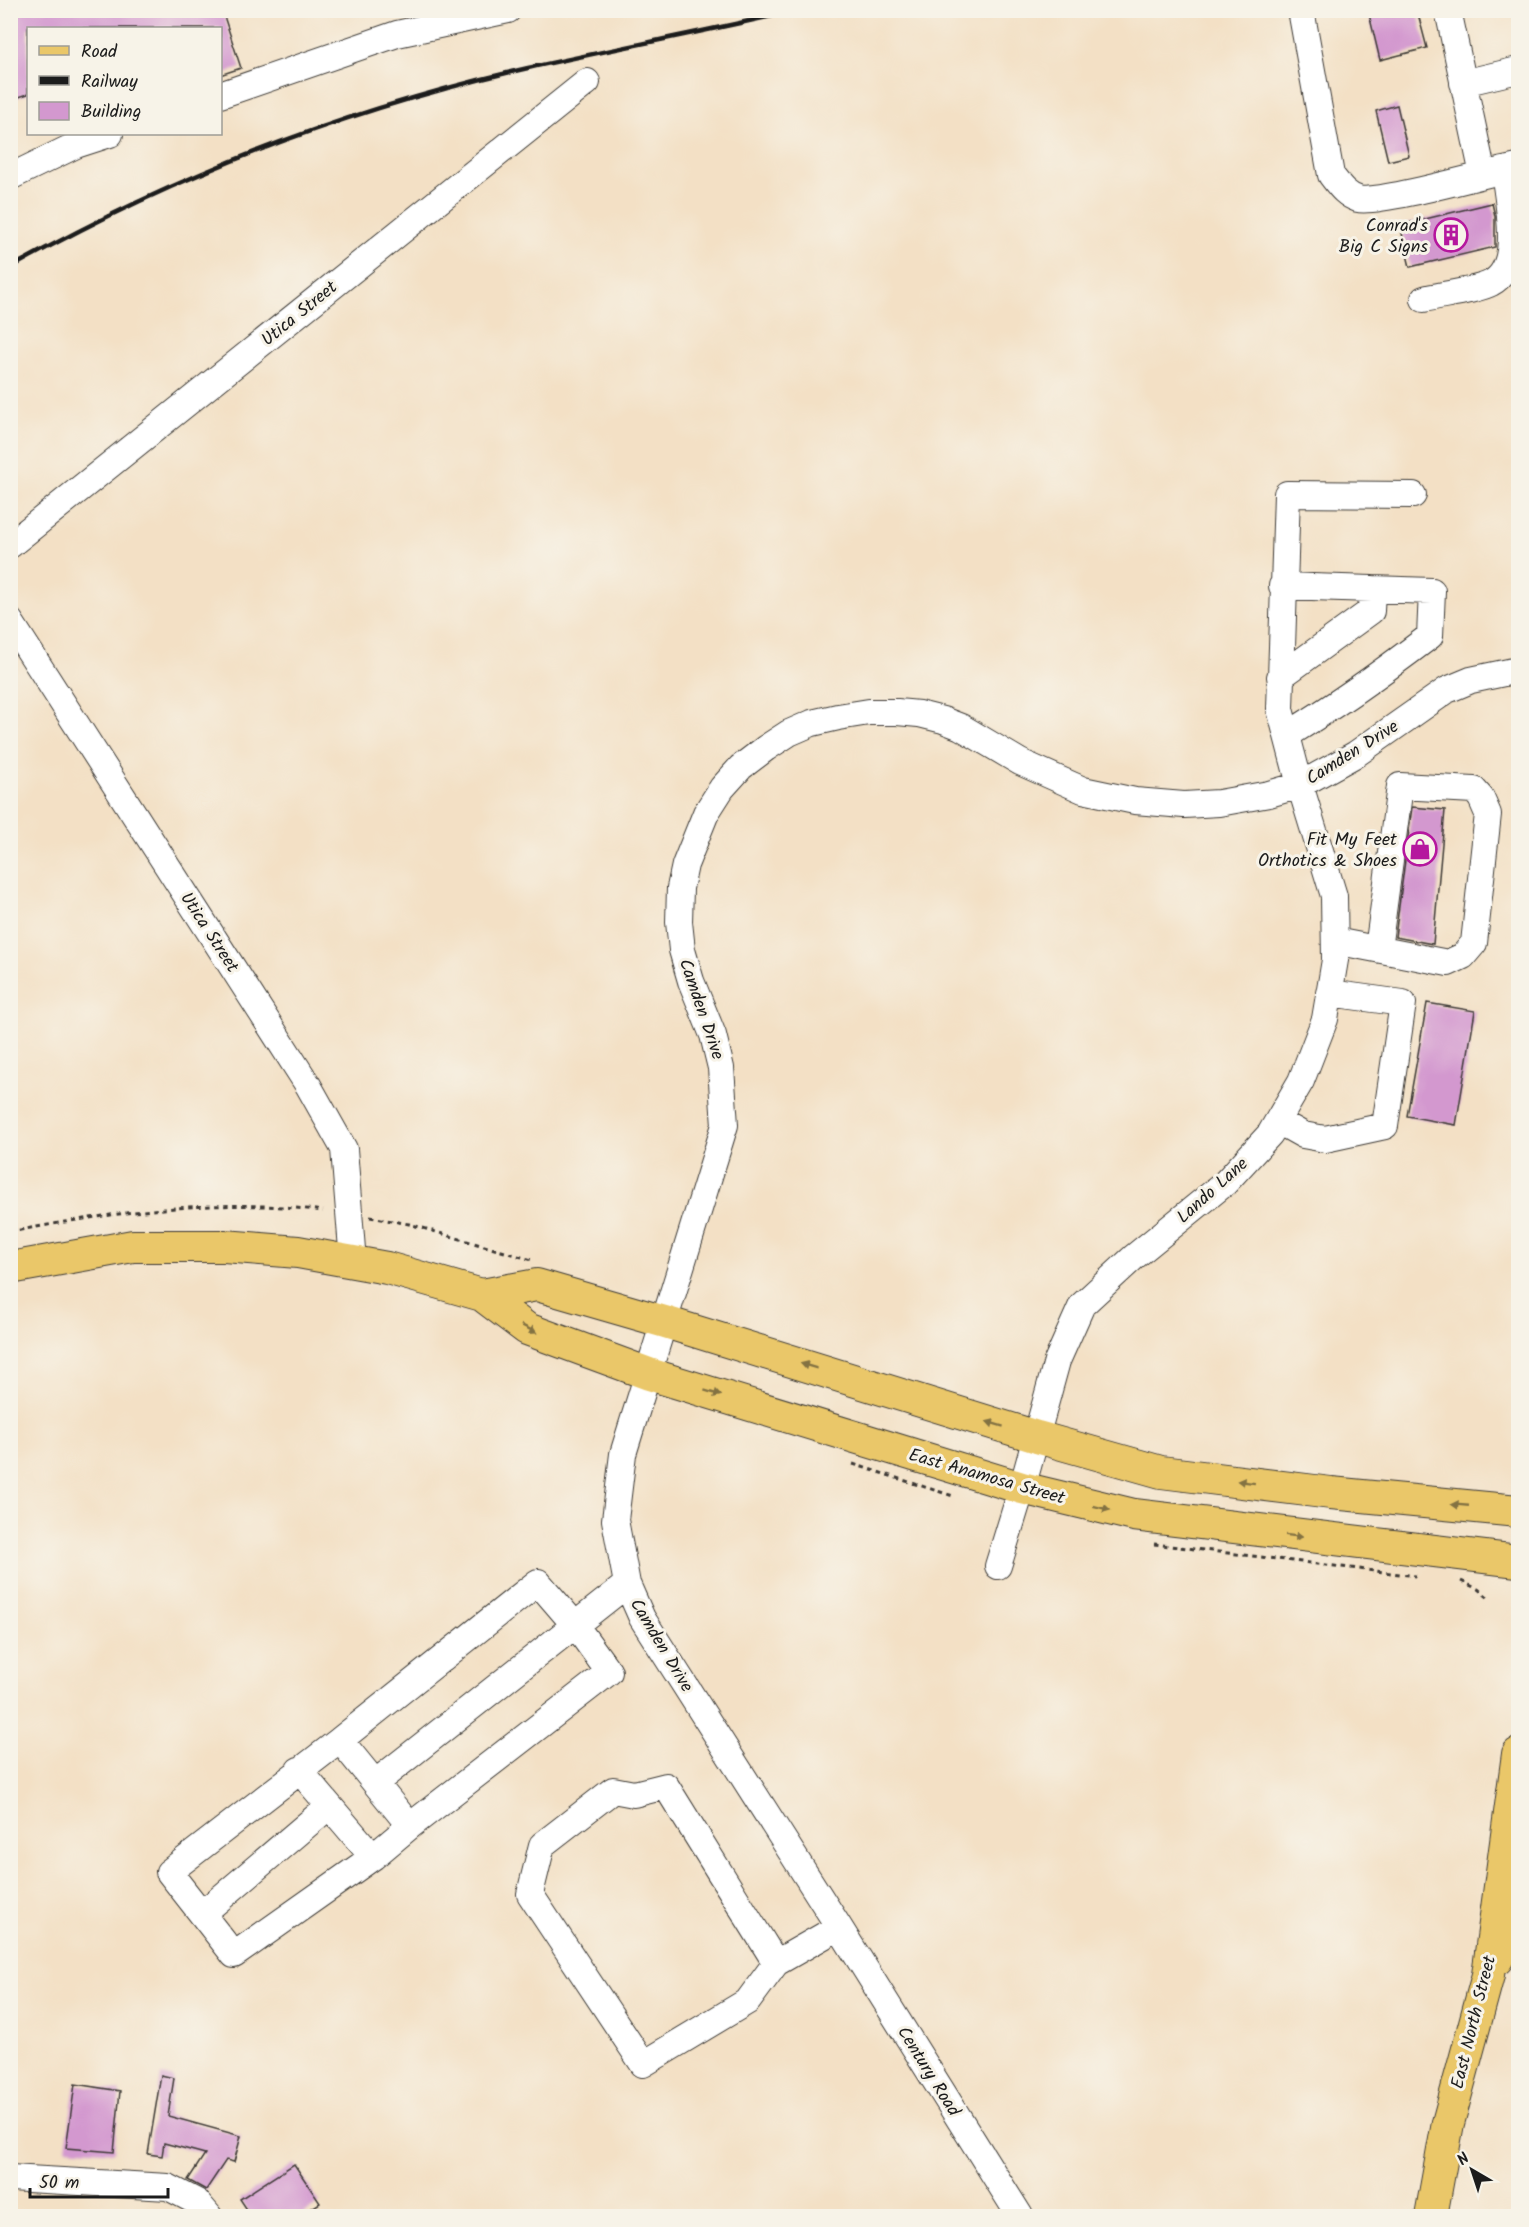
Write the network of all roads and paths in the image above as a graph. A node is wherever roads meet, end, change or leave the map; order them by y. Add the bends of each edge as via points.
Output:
1 (508, 10) edge
2 (1301, 10) edge
3 (1448, 10) edge
4 (1518, 70) edge
5 (587, 82) dead end
6 (1463, 83) junction
7 (222, 94) edge
8 (107, 135) edge
9 (1502, 171) edge
10 (10, 177) edge
11 (1424, 299) dead end
12 (1413, 495) dead end
13 (10, 545) edge
14 (1282, 586) junction
15 (1372, 589) junction
16 (10, 621) edge
17 (1518, 670) edge
18 (1280, 677) junction
19 (1287, 735) junction
20 (1300, 785) junction
21 (1335, 941) junction
22 (1378, 949) junction
23 (1329, 993) junction
24 (1278, 1120) junction
25 (323, 1211) dead end
26 (365, 1217) dead end
27 (10, 1232) edge
28 (353, 1262) junction
29 (541, 1263) dead end
30 (10, 1268) edge
31 (482, 1295) junction
32 (665, 1322) junction
33 (649, 1374) junction
34 (1037, 1437) junction
35 (1022, 1488) junction
36 (1518, 1510) edge
37 (1518, 1561) edge
38 (998, 1566) dead end
39 (627, 1584) junction
40 (575, 1625) junction
41 (339, 1740) junction
42 (1518, 1754) edge
43 (299, 1770) junction
44 (375, 1784) junction
45 (329, 1806) junction
46 (410, 1827) junction
47 (372, 1857) junction
48 (202, 1914) junction
49 (1518, 1916) edge
50 (839, 1927) junction
51 (776, 1963) junction
52 (1488, 1975) junction
53 (10, 2178) edge
54 (209, 2217) edge
55 (1020, 2217) edge
56 (1431, 2217) edge

1 - 7 street via 397,34
2 - 9 street via 1331,175 1342,191 1360,199 1382,198
3 - 6 street
4 - 6 street
5 - 13 street, Utica Street
6 - 9 street
8 - 10 street via 76,145
9 - 11 street via 1511,237 1510,258 1503,273 1491,283
12 - 14 street, Lando Lane via 1287,494
14 - 15 street
14 - 18 street, Lando Lane
15 - 18 street via 1371,611
15 - 19 street via 1432,591 1430,636 1374,679
16 - 28 street, Utica Street via 308,1085 344,1149
17 - 20 street, Camden Drive via 1471,680 1447,690 1356,754
18 - 19 street, Lando Lane via 1280,709
19 - 20 street, Lando Lane
20 - 21 street, Lando Lane via 1334,896
20 - 32 street, Camden Drive via 1219,803 1135,801 1063,782 943,720 897,712 869,712 812,723 773,743 741,767 706,813 680,888 682,950 713,1035 721,1068 725,1125
21 - 22 street
21 - 23 street, Lando Lane
22 - 22 street via 1448,963 1463,956 1474,943 1488,814 1474,790 1400,786
23 - 24 street, Lando Lane via 1324,1019 1301,1081
23 - 24 street via 1403,1004 1385,1126 1325,1139 1304,1135
24 - 34 street, Lando Lane via 1225,1183 1082,1305 1057,1361
25 - 27 path via 280,1205 190,1206 94,1216
26 - 29 path via 409,1224
28 - 30 main road, East Anamosa Street via 298,1252 224,1246 133,1246
28 - 31 main road, East Anamosa Street
31 - 32 main road, East Anamosa Street via 537,1285
31 -> 33 main road, East Anamosa Street via 527,1329
32 - 33 street, Camden Drive
34 -> 32 main road, East Anamosa Street
33 -> 35 main road, East Anamosa Street
33 - 39 street, Camden Drive via 624,1454 615,1520
34 - 35 street, Lando Lane
36 -> 34 main road, East Anamosa Street via 1161,1472
35 -> 37 main road, East Anamosa Street via 1134,1515
35 - 38 street, Lando Lane
39 - 40 street
39 - 50 street, Camden Drive via 642,1618
40 - 41 street via 538,1582
40 - 44 street
40 - 46 street via 609,1672
41 - 43 street
41 - 44 street
42 - 52 main road, East North Street
43 - 45 street
43 - 48 street via 170,1872
44 - 46 street
45 - 47 street
45 - 48 street
46 - 47 street
47 - 48 street via 234,1955
49 - 52 main road
50 - 51 street
50 - 55 street, Century Road
51 - 51 street via 666,1786 634,1794 613,1790 542,1845 531,1894 643,2064 748,2001
52 - 56 main road, East North Street via 1448,2123
53 - 54 street via 168,2187 197,2202

